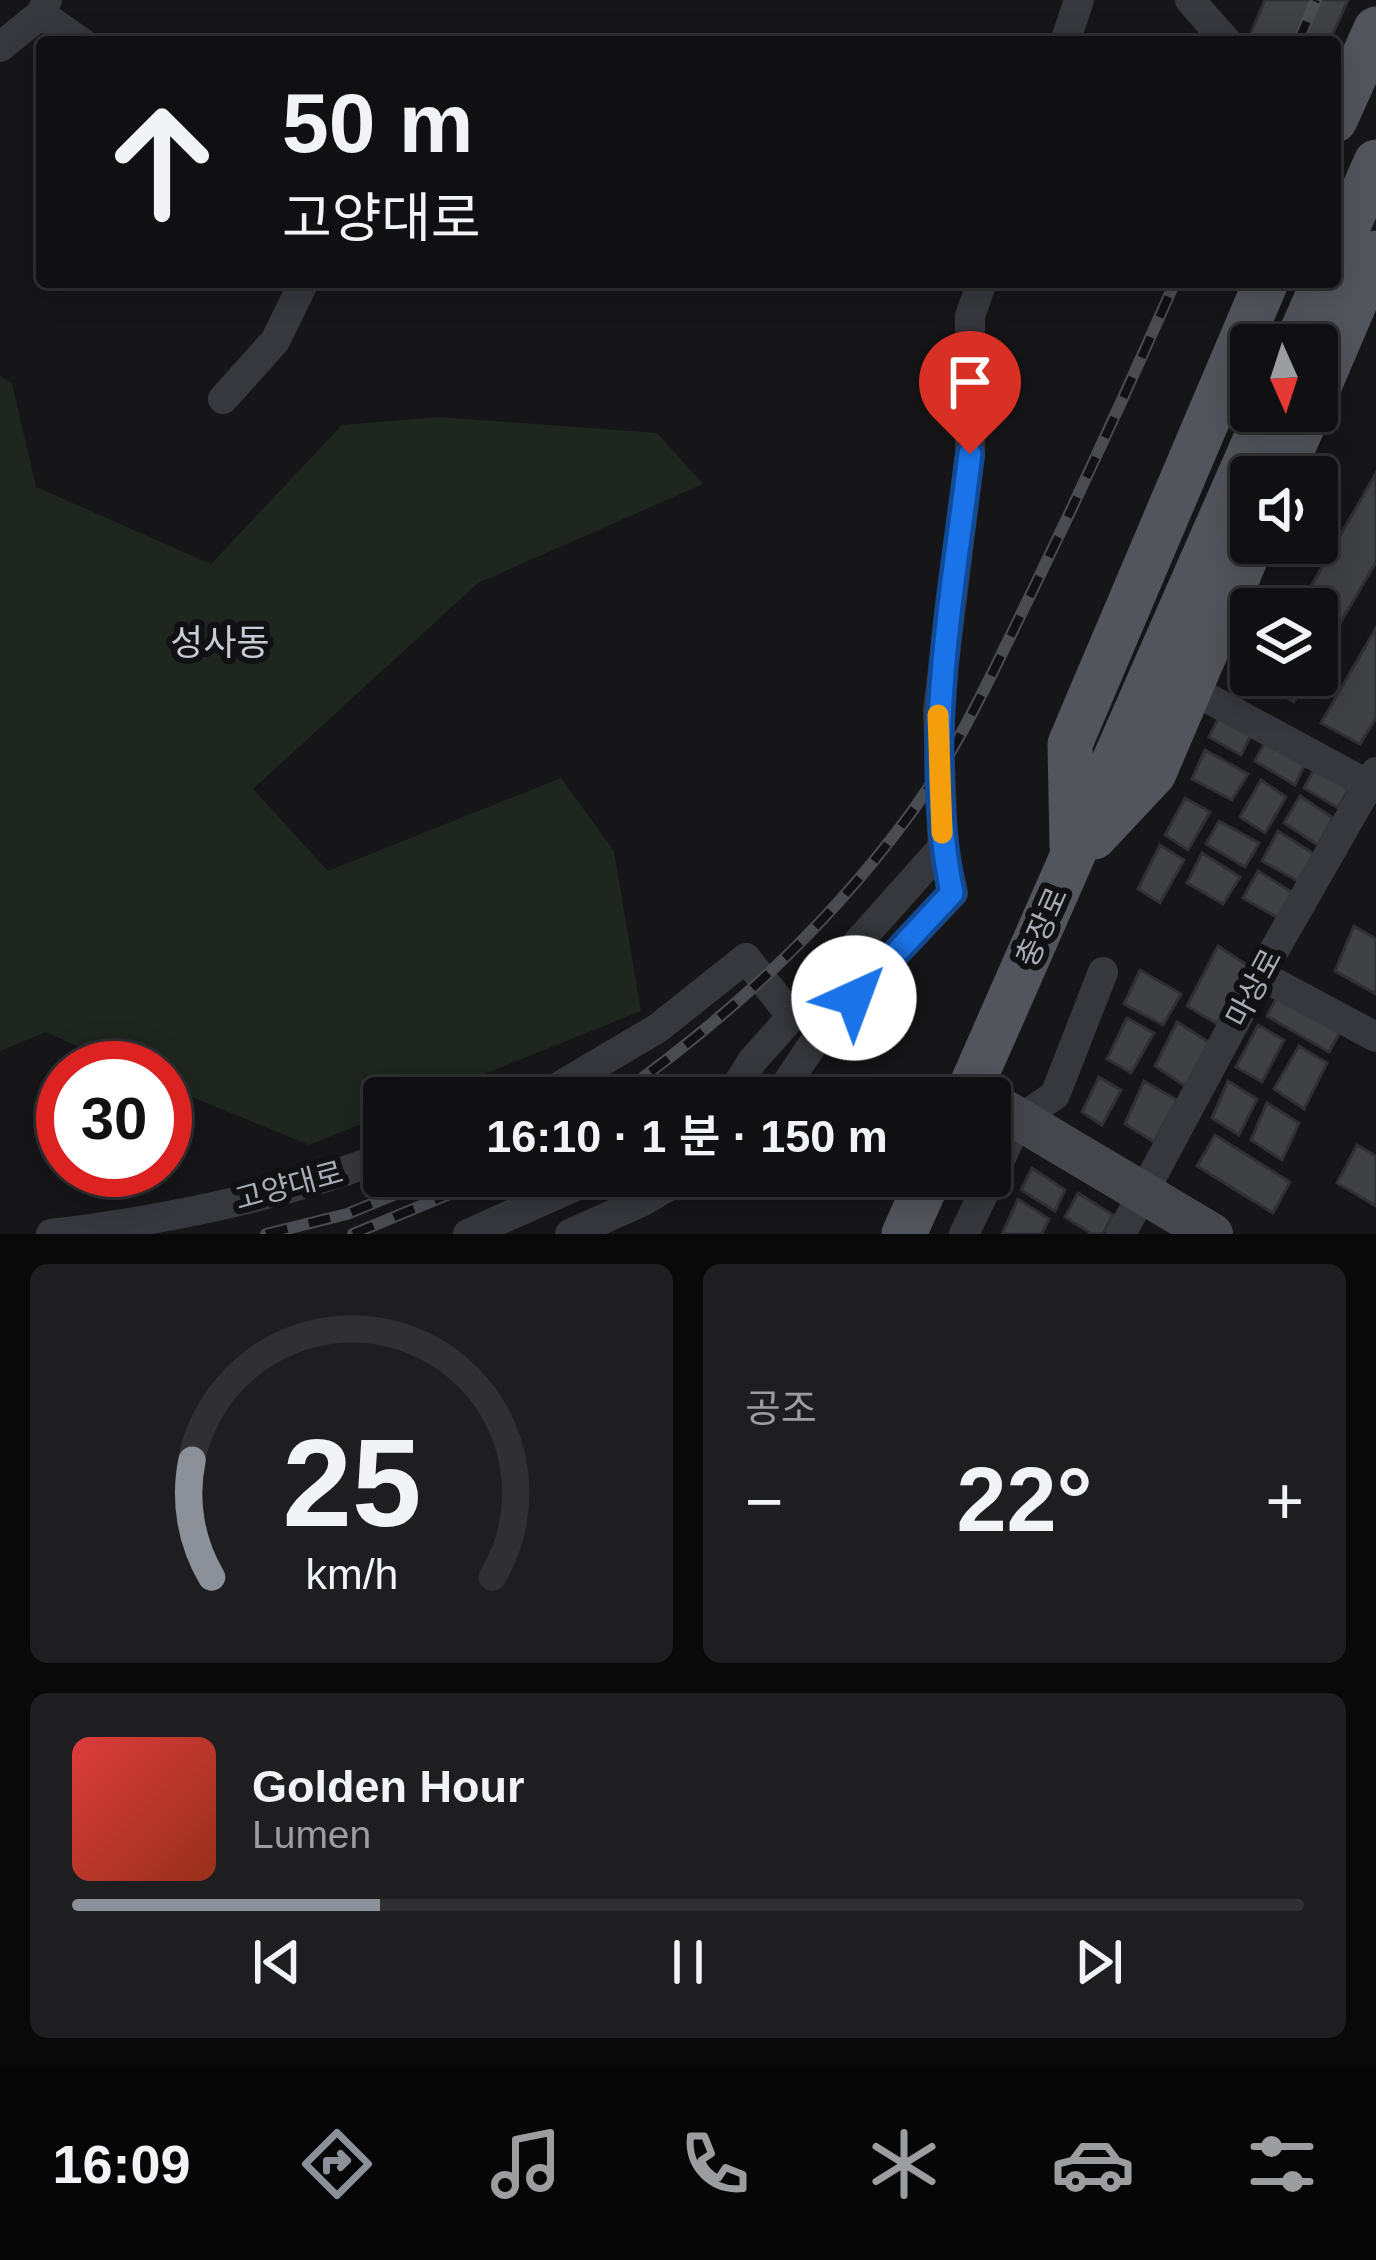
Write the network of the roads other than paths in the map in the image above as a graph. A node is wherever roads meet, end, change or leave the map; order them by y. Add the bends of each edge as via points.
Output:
1 (1079, 0) edge
2 (1190, 0) edge
3 (44, 7) edge
4 (1376, 29) edge
5 (75, 36) edge
6 (1067, 36) edge
7 (1222, 36) edge
8 (0, 46) edge
9 (1347, 105) edge
10 (1376, 162) edge
11 (1341, 242) edge
12 (1376, 253) edge
13 (301, 288) edge
14 (980, 288) edge
15 (1263, 288) edge
16 (1321, 288) edge
17 (1305, 324) edge
18 (1338, 343) edge
19 (223, 399) dead end
20 (1259, 432) edge
21 (1243, 564) edge
22 (1206, 697) dead end
23 (1374, 782) edge
24 (943, 847) junction
25 (1072, 861) junction
26 (1103, 972) dead end
27 (1260, 974) junction
28 (792, 1017) junction
29 (1376, 1037) edge
30 (575, 1077) edge
31 (743, 1077) edge
32 (791, 1077) edge
33 (994, 1077) edge
34 (1011, 1099) edge
35 (1011, 1117) edge
36 (363, 1165) edge
37 (1145, 1195) junction
38 (555, 1197) edge
39 (650, 1197) edge
40 (921, 1197) edge
41 (970, 1197) edge
42 (488, 1230) edge
43 (51, 1234) edge
44 (570, 1234) edge
45 (904, 1234) edge
46 (964, 1234) edge
47 (1121, 1234) edge
48 (1212, 1234) edge

1 - 6 street
2 - 7 street
3 - 5 street
3 - 8 street
4 - 9 main road
10 - 11 main road
12 - 18 main road
13 - 19 street via 275,341
14 - 24 street via 970,316 970,454 938,710
15 - 25 main road via 1070,744
16 - 17 main road
20 - 25 main road, 충장로
21 - 25 main road via 1154,772
22 - 23 street
23 - 27 street, 마상로
24 - 28 street
24 - 32 street via 952,893 821,1032
25 - 33 main road, 충장로
26 - 34 street via 1055,1095
27 - 29 street
27 - 37 street, 마상로
28 - 30 street via 746,958 658,1028
28 - 31 street
35 - 37 street
36 - 43 street, 고양대로 via 166,1217
37 - 47 street, 마상로
37 - 48 street
38 - 42 street
39 - 44 street
40 - 45 main road
41 - 46 street

